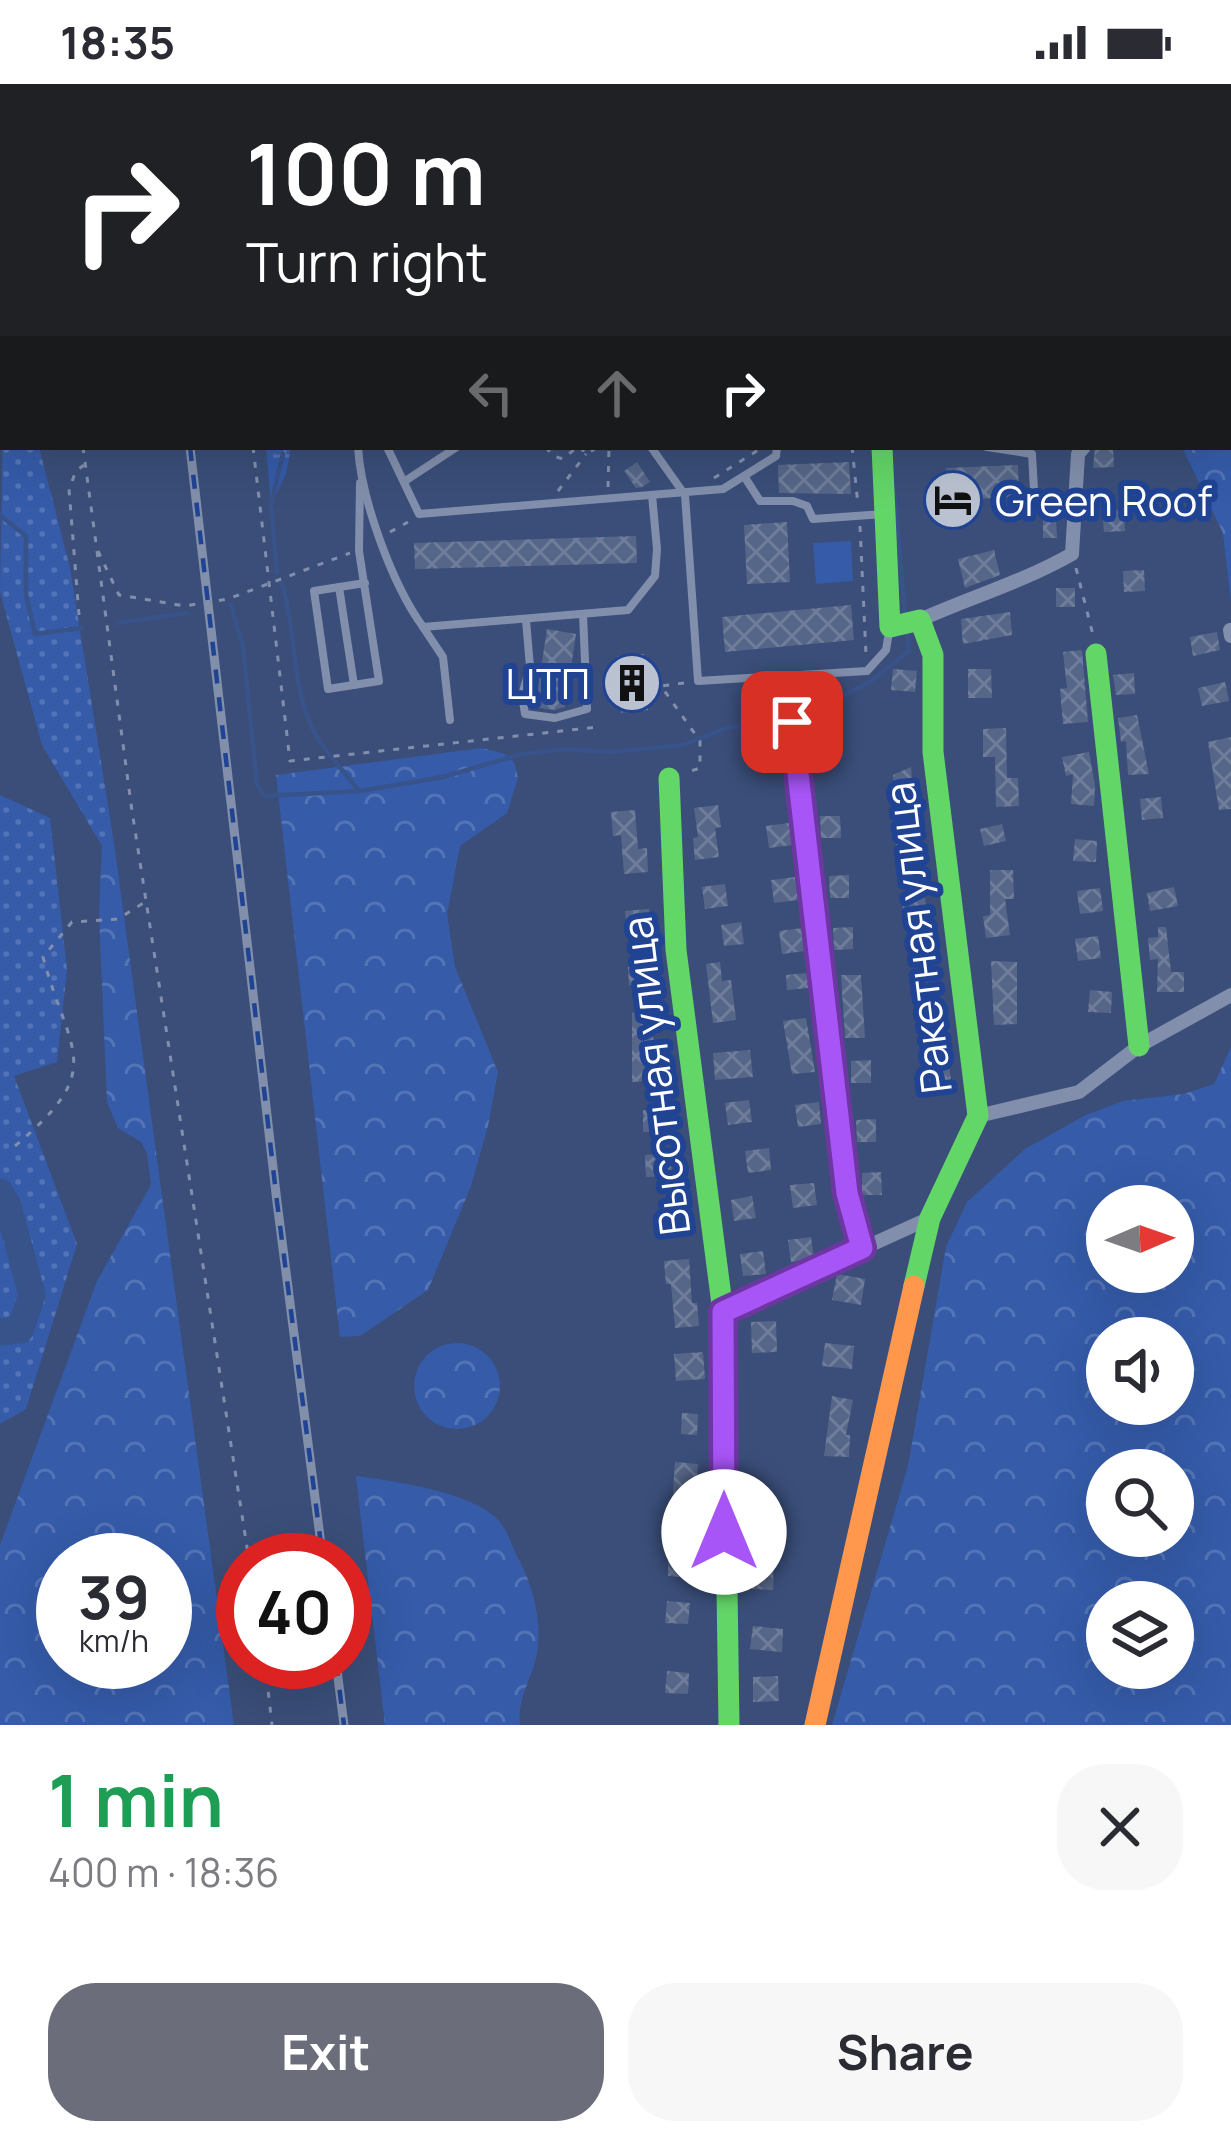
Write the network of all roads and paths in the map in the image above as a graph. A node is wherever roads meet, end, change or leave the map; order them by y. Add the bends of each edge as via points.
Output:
1 (83, 450) edge
2 (358, 450) edge
3 (389, 450) edge
4 (453, 450) edge
5 (549, 450) edge
6 (575, 450) edge
7 (582, 450) edge
8 (593, 450) edge
9 (609, 450) edge
10 (653, 450) edge
11 (757, 450) edge
12 (777, 450) edge
13 (853, 450) edge
14 (881, 450) edge
15 (1006, 450) edge
16 (1081, 450) edge
17 (586, 454) junction
18 (85, 464) junction
19 (360, 476) junction
20 (744, 476) junction
21 (406, 481) junction
22 (710, 491) junction
23 (652, 495) junction
24 (685, 495) junction
25 (608, 499) junction
26 (549, 503) junction
27 (1035, 508) dead end
28 (419, 514) junction
29 (886, 514) junction
30 (859, 515) junction
31 (382, 537) junction
32 (96, 548) junction
33 (359, 550) junction
34 (1072, 554) junction
35 (365, 583) junction
36 (339, 587) junction
37 (583, 614) junction
38 (80, 615) dead end
39 (526, 620) junction
40 (920, 620) junction
41 (1092, 625) dead end
42 (423, 627) junction
43 (890, 627) junction
44 (1096, 654) dead end
45 (867, 671) junction
46 (698, 680) junction
47 (354, 685) junction
48 (450, 720) dead end
49 (792, 722) dead end
50 (669, 778) joint
51 (147, 901) junction
52 (1231, 995) edge
53 (1139, 1046) junction
54 (978, 1116) junction
55 (16, 1146) dead end
56 (930, 1218) junction
57 (862, 1248) junction
58 (723, 1312) junction
59 (245, 1533) edge
60 (268, 1689) edge
61 (272, 1725) edge
62 (730, 1725) edge
63 (815, 1725) edge

1 - 18 path
2 - 19 lane
3 - 21 lane
4 - 21 lane
5 - 6 path via 563,459
7 - 17 path
8 - 17 path
9 - 25 path
10 - 24 lane
11 - 22 path via 725,467
12 - 20 lane
13 - 30 path
14 - 29 street
15 - 27 lane via 1032,454
16 - 34 street
17 - 26 path
18 - 32 path
18 - 38 path via 69,489
19 - 31 lane
19 - 33 lane
20 - 22 lane
20 - 30 lane via 760,501 793,501 813,519
21 - 28 lane
22 - 24 lane
23 - 24 lane
23 - 25 lane
23 - 37 lane via 656,576 628,610
24 - 46 lane
25 - 26 lane
26 - 28 lane
28 - 31 path
29 - 30 lane
29 - 43 street
30 - 45 path
31 - 42 lane
32 - 33 path via 119,595 185,605 228,599
32 - 51 path
33 - 35 lane
34 - 40 street
34 - 41 path
35 - 36 lane
35 - 47 lane via 379,681
36 - 47 lane
36 - 47 lane via 314,590 328,689
37 - 39 lane
37 - 39 lane via 587,709 555,718 525,714
39 - 42 lane
40 - 43 street
40 - 54 street, Ракетная улица via 933,655 933,752
42 - 48 lane via 443,657
43 - 45 lane via 886,650
44 - 53 street
45 - 46 lane
46 - 50 path via 661,686 700,741 700,768
49 - 57 street via 844,1173
50 - 58 street, Высотная улица via 676,950
51 - 55 path via 118,919 72,922 43,957 74,1040 73,1084
51 - 59 path
52 - 53 street
53 - 54 street via 1079,1092
54 - 56 street, Ракетная улица
56 - 57 street
56 - 63 street, Ракетная улица
57 - 58 street
58 - 62 street, Высотная улица
60 - 61 path

